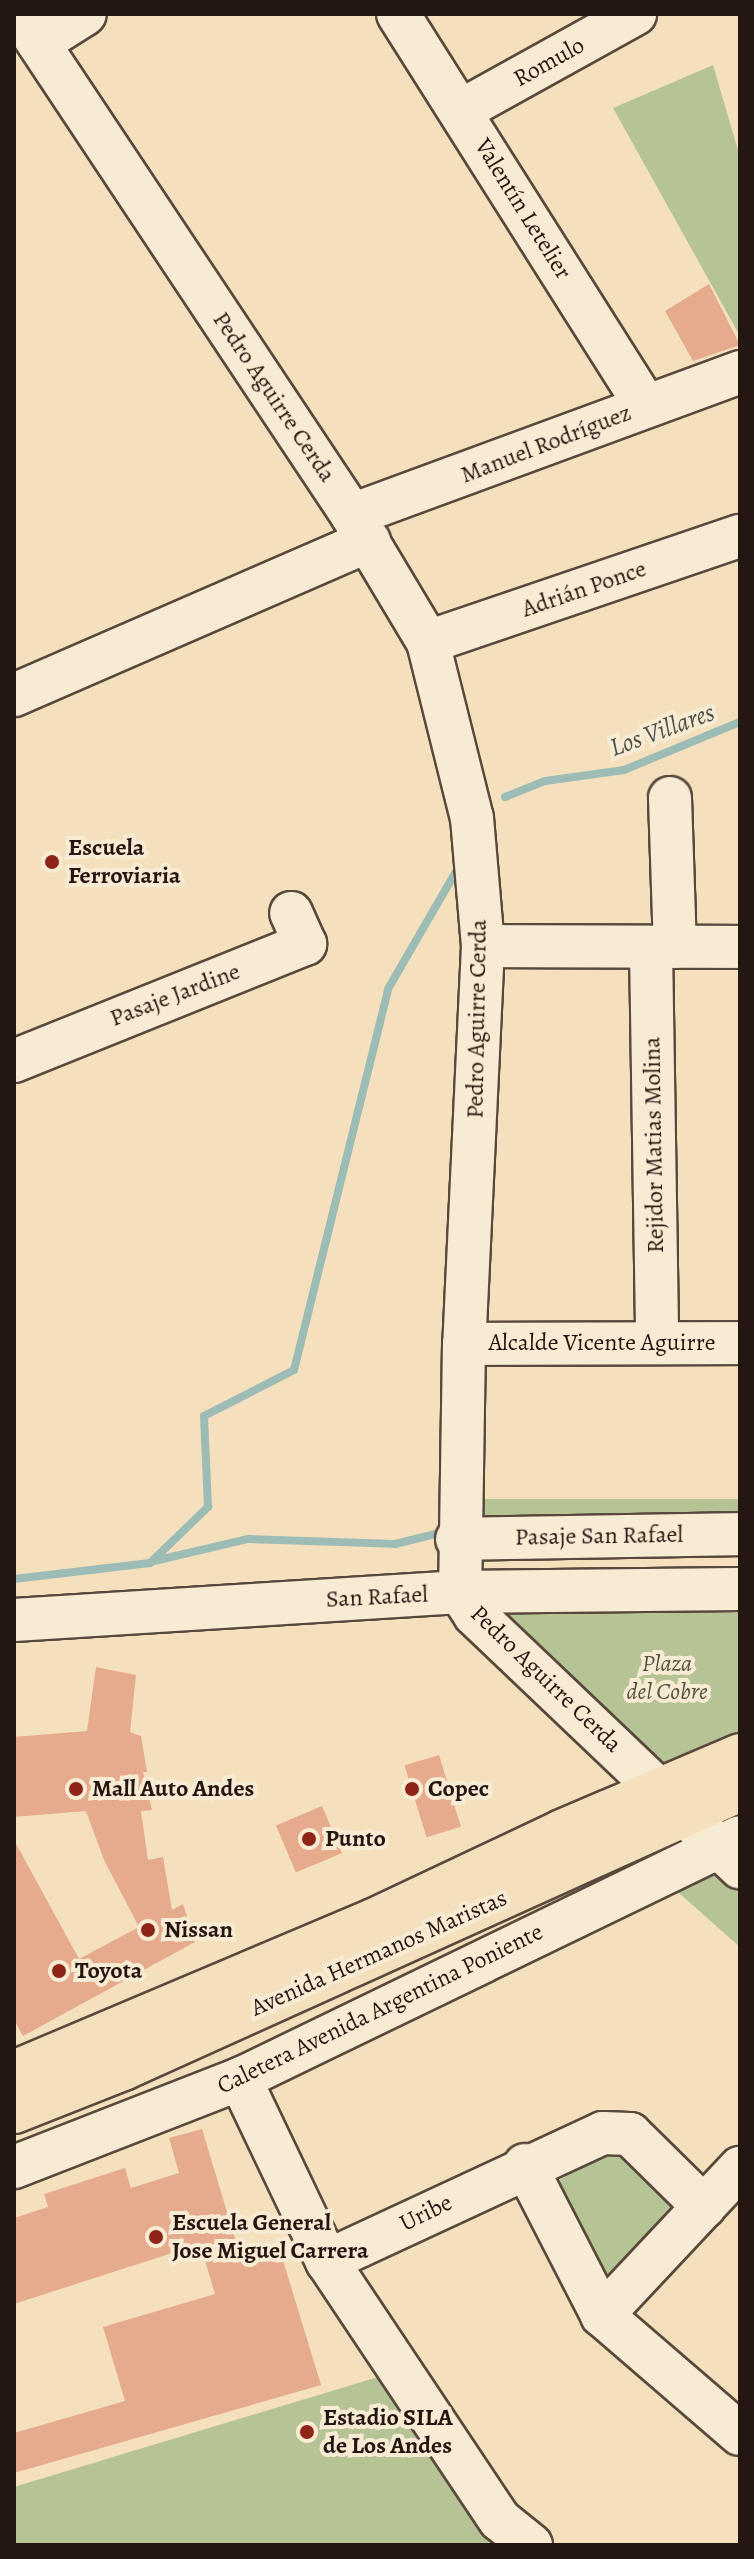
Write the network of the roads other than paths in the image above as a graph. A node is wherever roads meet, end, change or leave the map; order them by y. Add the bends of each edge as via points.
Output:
1 (85, 14) edge
2 (398, 14) edge
3 (635, 14) edge
4 (29, 29) edge
5 (462, 110) junction
6 (740, 372) edge
7 (645, 405) junction
8 (360, 528) junction
9 (740, 536) edge
10 (428, 642) junction
11 (14, 695) edge
12 (670, 798) dead end
13 (291, 913) dead end
14 (483, 946) junction
15 (663, 947) junction
16 (740, 947) edge
17 (14, 1061) edge
18 (657, 1343) junction
19 (740, 1343) edge
20 (464, 1344) junction
21 (740, 1534) edge
22 (457, 1539) junction
23 (740, 1589) edge
24 (460, 1592) junction
25 (14, 1620) edge
26 (740, 1756) edge
27 (740, 1789) edge
28 (674, 1802) junction
29 (732, 1850) edge
30 (14, 2073) edge
31 (240, 2079) junction
32 (14, 2111) edge
33 (525, 2165) junction
34 (14, 2167) edge
35 (740, 2168) edge
36 (704, 2207) junction
37 (327, 2261) junction
38 (602, 2315) junction
39 (740, 2434) edge
40 (531, 2545) edge

1 - 4 street
2 - 5 street, Valentín Letelier
3 - 5 street, Romulo
4 - 8 street, Pedro Aguirre Cerda
5 - 7 street, Valentín Letelier
6 - 7 street, Manuel Rodríguez
7 - 8 street, Manuel Rodríguez
8 - 10 street, Pedro Aguirre Cerda
8 - 11 street, Manuel Rodríguez
9 - 10 street, Adrián Ponce
10 - 14 street, Pedro Aguirre Cerda via 472,818
12 - 15 street, Rejidor Matias Molina
13 - 17 street, Pasaje Jardine via 305,944
14 - 15 street
14 - 20 street, Pedro Aguirre Cerda
15 - 16 street
15 - 18 street, Rejidor Matias Molina
18 - 19 street, Alcalde Vicente Aguirre
18 - 20 street, Alcalde Vicente Aguirre
20 - 22 street, Pedro Aguirre Cerda
21 - 22 street, Pasaje San Rafael
22 - 24 street, Pedro Aguirre Cerda
23 - 24 street, San Rafael
24 - 25 street, San Rafael
24 - 28 street, Pedro Aguirre Cerda via 475,1615
26 - 28 main road, Avenida Hermanos Maristas
27 - 28 main road, Avenida Hermanos Maristas
28 - 29 street, Pedro Aguirre Cerda
28 - 30 main road, Avenida Hermanos Maristas
28 - 32 main road, Avenida Hermanos Maristas via 123,2068
29 - 31 street, Caletera Avenida Argentina Poniente
31 - 34 street, Caletera Avenida Argentina Poniente
31 - 37 street
33 - 36 street, Uribe via 603,2133 630,2134
33 - 37 street, Uribe
33 - 38 street
35 - 36 street
36 - 38 street
37 - 40 street via 500,2520
38 - 39 street

